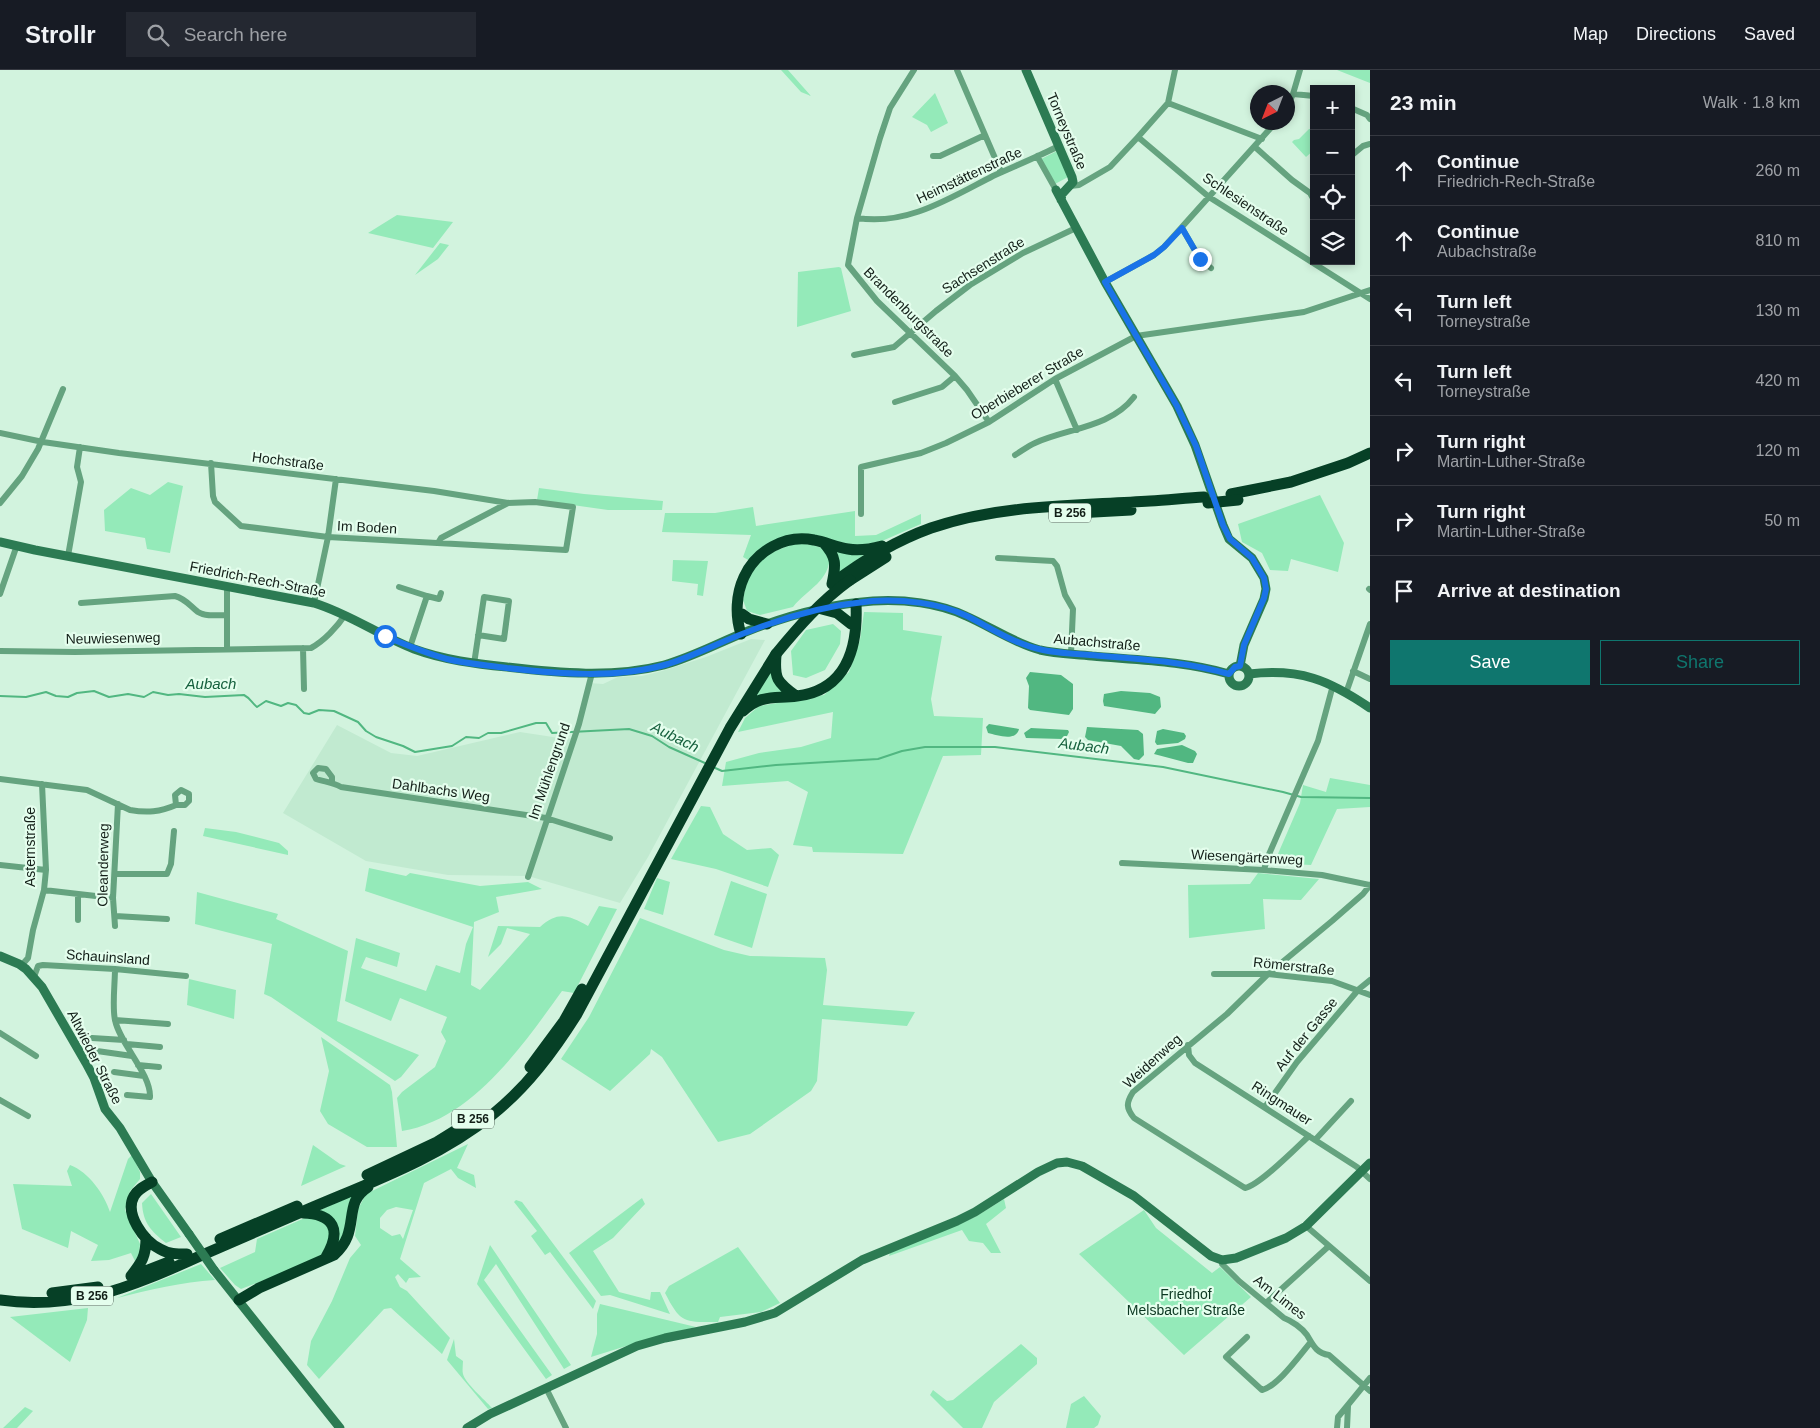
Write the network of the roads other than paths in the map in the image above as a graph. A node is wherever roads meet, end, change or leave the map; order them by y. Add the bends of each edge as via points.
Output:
1 (914, 70) edge
2 (956, 70) edge
3 (1026, 70) edge
4 (1175, 70) edge
5 (1300, 70) edge
6 (1295, 87) edge
7 (1295, 94) edge
8 (1310, 96) edge
9 (1168, 103) junction
10 (1355, 110) edge
11 (1370, 119) edge
12 (1269, 130) edge
13 (985, 135) junction
14 (1138, 137) junction
15 (1262, 139) junction
16 (1370, 144) edge
17 (1059, 146) junction
18 (1255, 147) junction
19 (1355, 153) edge
20 (932, 156) dead end
21 (1038, 156) junction
22 (1001, 172) junction
23 (1070, 186) junction
24 (1056, 190) joint
25 (1310, 190) edge
26 (1209, 197) junction
27 (1061, 200) junction
28 (857, 218) junction
29 (1076, 228) junction
30 (1182, 228) junction
31 (1211, 268) dead end
32 (1105, 282) junction
33 (1370, 290) edge
34 (1361, 294) junction
35 (1370, 299) edge
36 (910, 333) junction
37 (1136, 336) junction
38 (854, 355) dead end
39 (955, 376) junction
40 (1055, 379) junction
41 (63, 389) dead end
42 (1134, 398) dead end
43 (895, 402) dead end
44 (990, 422) junction
45 (1077, 430) junction
46 (0, 432) edge
47 (40, 441) junction
48 (80, 447) junction
49 (1370, 453) edge
50 (1015, 455) dead end
51 (1370, 460) edge
52 (211, 464) junction
53 (336, 479) junction
54 (1234, 497) junction
55 (1206, 500) junction
56 (0, 503) edge
57 (508, 503) junction
58 (860, 514) dead end
59 (328, 537) junction
60 (0, 542) edge
61 (823, 542) junction
62 (438, 543) junction
63 (898, 543) junction
64 (17, 546) junction
65 (566, 550) joint
66 (68, 556) junction
67 (998, 558) dead end
68 (832, 584) junction
69 (227, 586) junction
70 (399, 587) dead end
71 (441, 593) dead end
72 (0, 594) edge
73 (427, 596) junction
74 (739, 597) junction
75 (82, 603) dead end
76 (314, 603) junction
77 (856, 604) junction
78 (818, 608) junction
79 (345, 614) junction
80 (742, 614) junction
81 (226, 615) junction
82 (767, 624) junction
83 (1370, 624) edge
84 (853, 630) junction
85 (741, 634) junction
86 (478, 635) junction
87 (410, 647) junction
88 (227, 648) junction
89 (303, 648) junction
90 (0, 651) edge
91 (774, 652) junction
92 (1071, 654) junction
93 (474, 664) junction
94 (1240, 666) junction
95 (1353, 671) junction
96 (592, 673) junction
97 (1229, 674) junction
98 (1249, 674) junction
99 (1370, 679) edge
100 (1332, 685) junction
101 (304, 689) dead end
102 (1346, 693) junction
103 (796, 696) junction
104 (1370, 708) edge
105 (736, 717) junction
106 (727, 726) junction
107 (0, 779) edge
108 (332, 782) dead end
109 (42, 784) junction
110 (118, 804) junction
111 (176, 805) dead end
112 (546, 818) junction
113 (174, 831) dead end
114 (610, 838) dead end
115 (1122, 863) dead end
116 (0, 865) edge
117 (46, 870) junction
118 (1264, 870) junction
119 (116, 874) junction
120 (528, 877) dead end
121 (1370, 885) edge
122 (44, 890) junction
123 (78, 895) junction
124 (113, 898) junction
125 (115, 916) junction
126 (167, 919) dead end
127 (78, 920) dead end
128 (115, 926) dead end
129 (0, 956) edge
130 (604, 957) junction
131 (21, 966) junction
132 (115, 969) junction
133 (1214, 974) dead end
134 (1268, 974) junction
135 (34, 976) junction
136 (186, 976) dead end
137 (1370, 980) edge
138 (1359, 989) junction
139 (1370, 994) edge
140 (115, 1020) junction
141 (168, 1024) dead end
142 (0, 1033) edge
143 (92, 1038) dead end
144 (125, 1042) junction
145 (1188, 1045) junction
146 (160, 1047) dead end
147 (90, 1050) dead end
148 (36, 1056) dead end
149 (132, 1056) junction
150 (138, 1065) junction
151 (159, 1067) dead end
152 (114, 1072) dead end
153 (144, 1076) junction
154 (127, 1094) dead end
155 (0, 1100) edge
156 (1351, 1101) dead end
157 (1265, 1107) junction
158 (28, 1116) dead end
159 (1312, 1138) junction
160 (1370, 1163) edge
161 (1361, 1172) junction
162 (391, 1173) junction
163 (1370, 1179) edge
164 (152, 1182) junction
165 (299, 1213) junction
166 (1306, 1226) junction
167 (146, 1238) junction
168 (1329, 1246) junction
169 (187, 1254) junction
170 (326, 1257) junction
171 (1222, 1260) junction
172 (130, 1277) junction
173 (1369, 1277) edge
174 (0, 1292) edge
175 (0, 1300) edge
176 (239, 1300) junction
177 (1266, 1303) junction
178 (1247, 1337) dead end
179 (1310, 1343) junction
180 (1370, 1378) edge
181 (1363, 1384) junction
182 (546, 1388) junction
183 (1370, 1391) edge
184 (1348, 1404) junction
185 (340, 1428) edge
186 (467, 1428) edge
187 (566, 1428) edge
188 (1337, 1428) edge
189 (1347, 1428) edge

1 - 28 street, Brandenburgstraße via 890,108
2 - 13 street
3 - 17 street, Torneystraße
4 - 9 street
5 - 6 street
7 - 8 street
9 - 14 street
9 - 15 street
10 - 11 street
12 - 15 street
13 - 20 street via 940,156
13 - 22 street
14 - 23 street via 1110,166 1080,185
14 - 26 street, Schlesienstraße
15 - 18 street
16 - 19 street
17 - 21 street, Heimstättenstraße
17 - 23 street, Torneystraße via 1072,177
18 - 25 street via 1292,180
18 - 26 street
21 - 22 street, Heimstättenstraße
21 - 24 street
22 - 28 street, Heimstättenstraße via 920,212 893,219
23 - 27 street, Torneystraße
24 - 27 street
26 - 30 street
26 - 34 street, Schlesienstraße
27 - 29 street
28 - 36 street, Brandenburgstraße via 848,265 877,301
29 - 32 street
29 - 36 street, Sachsenstraße via 1023,253 970,285
30 - 31 street via 1200,259
30 - 32 street via 1154,255
32 - 37 street
33 - 34 street, Oberbieberer Straße
34 - 35 street, Schlesienstraße
34 - 37 street, Oberbieberer Straße via 1304,312
36 - 38 street, Sachsenstraße via 894,346
36 - 39 street, Brandenburgstraße
37 - 40 street, Oberbieberer Straße
37 - 94 street via 1196,446 1230,539 1252,558 1264,578 1264,598 1244,645
39 - 43 street via 942,387
39 - 44 street, Brandenburgstraße
40 - 44 street, Oberbieberer Straße
40 - 45 street
41 - 47 street
42 - 45 street via 1107,419
44 - 58 street, Oberbieberer Straße via 921,453 860,467
45 - 50 street via 1035,443
46 - 47 street, Hochstraße
47 - 48 street, Hochstraße
47 - 56 street via 22,476
48 - 52 street, Hochstraße
48 - 66 street via 77,467 80,482
49 - 54 highway, B 256 via 1291,482
51 - 54 highway, B 256 via 1287,489
52 - 53 street, Hochstraße
52 - 59 street, Im Boden via 215,502 241,526
53 - 57 street, Hochstraße
53 - 59 street
54 - 55 highway, B 256, bridge
55 - 63 highway, B 256 via 1006,511 944,524
55 - 91 highway, B 256, bridge via 1148,509 1028,516 960,528 878,561 828,597
57 - 62 street via 441,538
57 - 65 street, Hochstraße via 535,502 573,507
59 - 62 street, Im Boden
59 - 76 street
60 - 64 street, Friedrich-Rech-Straße
61 - 63 highway via 859,550
61 - 68 highway via 834,555
61 - 74 highway via 801,539 770,548 747,571
62 - 65 street, Im Boden
63 - 68 highway, B 256 via 857,565
64 - 66 street, Friedrich-Rech-Straße
64 - 72 street
66 - 69 street, Friedrich-Rech-Straße
67 - 92 street via 1053,561 1057,566 1065,595 1073,608
68 - 91 highway, B 256 via 795,619
69 - 76 street, Friedrich-Rech-Straße
69 - 81 street
70 - 73 street
71 - 73 street via 439,599
73 - 87 street
74 - 80 highway
74 - 85 highway
75 - 81 street via 176,596 199,613
76 - 79 street, Friedrich-Rech-Straße
77 - 78 street, Aubachstraße
77 - 84 highway via 850,613
77 - 92 street, Aubachstraße via 891,601 946,609 1040,650
78 - 82 street, Aubachstraße
78 - 84 highway via 837,613
79 - 87 street, Friedrich-Rech-Straße
79 - 89 street, Neuwiesenweg via 317,644
80 - 82 highway
80 - 85 highway via 745,626
81 - 88 street
82 - 85 street, Aubachstraße
83 - 95 street
84 - 103 highway via 852,653 838,676 817,691
85 - 96 street, Aubachstraße via 655,667
86 - 86 street via 484,597 509,601 504,640
86 - 93 street
87 - 93 street, Friedrich-Rech-Straße
88 - 89 street, Neuwiesenweg
88 - 90 street, Neuwiesenweg
89 - 101 street
91 - 103 highway via 779,682
91 - 105 highway, B 256
91 - 106 highway, B 256
92 - 97 street, Aubachstraße via 1206,667
93 - 96 street, Friedrich-Rech-Straße
94 - 97 street
94 - 98 street
95 - 99 street
95 - 102 street
96 - 112 street, Im Mühlengrund via 579,724
97 - 98 street via 1229,680 1238,687 1247,683
98 - 100 street via 1292,673
100 - 102 street
100 - 118 street via 1318,740
102 - 104 street
103 - 105 highway via 762,698
105 - 106 highway, B 256
106 - 130 highway, B 256
107 - 109 street
108 - 112 street, Dahlbachs Weg via 341,787
109 - 110 street via 87,790
109 - 117 street, Asternstraße
110 - 111 street via 130,810 148,812
110 - 119 street, Oleanderweg
112 - 114 street, Dahlbachs Weg
112 - 120 street, Im Mühlengrund
113 - 119 street via 167,874
115 - 118 street, Wiesengärtenweg
116 - 117 street
117 - 122 street, Asternstraße
118 - 121 street, Wiesengärtenweg via 1322,875
119 - 124 street, Oleanderweg
121 - 134 street, Weidenweg
122 - 123 street
122 - 131 street, Asternstraße via 28,958
123 - 124 street
123 - 127 street
124 - 125 street, Oleanderweg
125 - 126 street
125 - 128 street, Oleanderweg
129 - 131 street, Altwieder Straße
130 - 162 highway, B 256 via 577,1014 555,1049 515,1095 457,1140
130 - 169 highway, B 256 via 564,1021 530,1067 503,1095 466,1124 390,1165
131 - 135 street, Altwieder Straße
132 - 135 street, Schauinsland via 43,965 38,966
132 - 136 street, Schauinsland
132 - 140 street
133 - 134 street, Römerstraße
134 - 138 street, Römerstraße via 1332,981
134 - 145 street, Weidenweg via 1227,1014
135 - 164 street, Altwieder Straße via 86,1063 105,1108
137 - 138 street, Auf der Gasse
138 - 139 street, Römerstraße
138 - 157 street, Auf der Gasse via 1297,1062
140 - 141 street
140 - 144 street
142 - 148 street
143 - 144 street
144 - 146 street
144 - 149 street
145 - 157 street, Ringmauer via 1189,1055 1195,1063
145 - 159 street, Weidenweg via 1133,1092 1127,1101 1128,1110 1134,1118 1245,1188
147 - 149 street
149 - 150 street
150 - 151 street
150 - 153 street
152 - 153 street
153 - 154 street via 151,1088 150,1097
155 - 158 street
156 - 159 street
157 - 159 street, Ringmauer
159 - 161 street, Ringmauer
160 - 161 street
161 - 163 street, Ringmauer
161 - 166 street
162 - 165 highway, B 256
162 - 170 highway, B 256 via 358,1194 348,1239 339,1250
164 - 167 highway via 139,1189 131,1204 134,1218
164 - 176 street, Altwieder Straße, bridge
165 - 170 highway via 322,1216 333,1228 334,1242
165 - 175 highway, B 256 via 114,1291 55,1301
166 - 168 street
166 - 171 street via 1269,1246
167 - 169 highway via 160,1250
167 - 172 highway via 145,1255
168 - 173 street
168 - 177 street
169 - 172 highway, B 256
170 - 176 highway
171 - 177 street, Am Limes via 1222,1264
171 - 182 street via 1211,1256 1134,1196 1082,1166 1056,1163 957,1222 862,1260 775,1313 637,1346
172 - 174 highway, B 256 via 62,1293
176 - 185 street
177 - 179 street, Am Limes via 1306,1334
178 - 179 street via 1226,1357 1262,1390 1279,1378
179 - 181 street, Am Limes
180 - 181 street
181 - 183 street, Am Limes
181 - 184 street
182 - 186 street
182 - 187 street
184 - 188 street via 1338,1416
184 - 189 street

